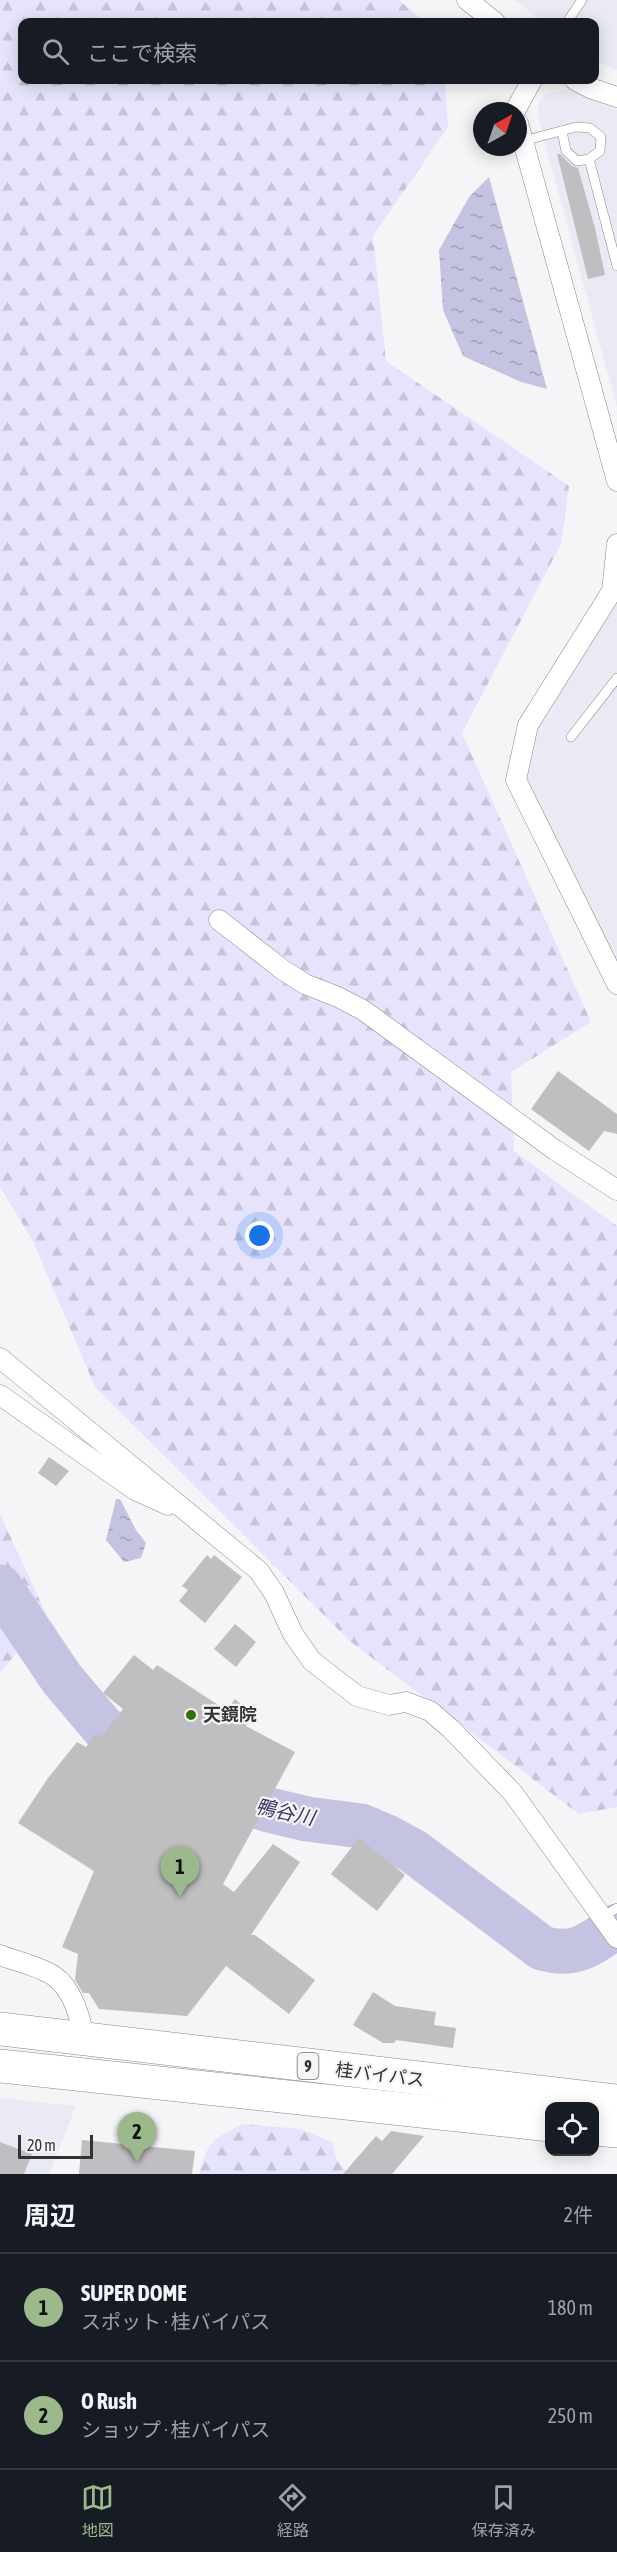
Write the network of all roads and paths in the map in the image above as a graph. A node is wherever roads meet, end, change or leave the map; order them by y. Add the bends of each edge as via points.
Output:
1 (467, 0) edge
2 (582, 0) edge
3 (490, 18) edge
4 (570, 18) edge
5 (530, 84) edge
6 (582, 84) edge
7 (617, 97) edge
8 (520, 102) edge
9 (562, 131) junction
10 (527, 132) edge
11 (527, 156) edge
12 (589, 159) junction
13 (617, 266) edge
14 (617, 481) edge
15 (617, 544) edge
16 (617, 678) edge
17 (571, 737) dead end
18 (219, 920) dead end
19 (617, 984) edge
20 (617, 1190) edge
21 (0, 1358) edge
22 (0, 1395) edge
23 (192, 1516) junction
24 (611, 1924) edge
25 (0, 1954) edge
26 (0, 2029) edge
27 (84, 2040) junction
28 (0, 2066) edge
29 (617, 2101) edge
30 (545, 2125) edge
31 (599, 2129) edge
32 (617, 2131) edge

1 - 3 street
2 - 4 lane
5 - 8 street
6 - 7 street
9 - 10 lane
9 - 12 lane via 567,152 577,160
9 - 12 lane via 590,128 601,137 600,151
11 - 14 street
12 - 13 lane
15 - 19 street via 612,591 528,725 516,780
16 - 17 lane
18 - 20 street via 305,984 363,1010 555,1150
21 - 23 street
22 - 23 street via 135,1490
23 - 24 street via 259,1571 312,1661 357,1696 389,1705 406,1702 430,1711 451,1728 513,1793
25 - 27 street via 54,1976 68,1992 81,2021
26 - 27 highway, 桂バイパス / 9
27 - 29 highway, 桂バイパス / 9
28 - 30 highway, 桂バイパス / 9
31 - 32 highway

